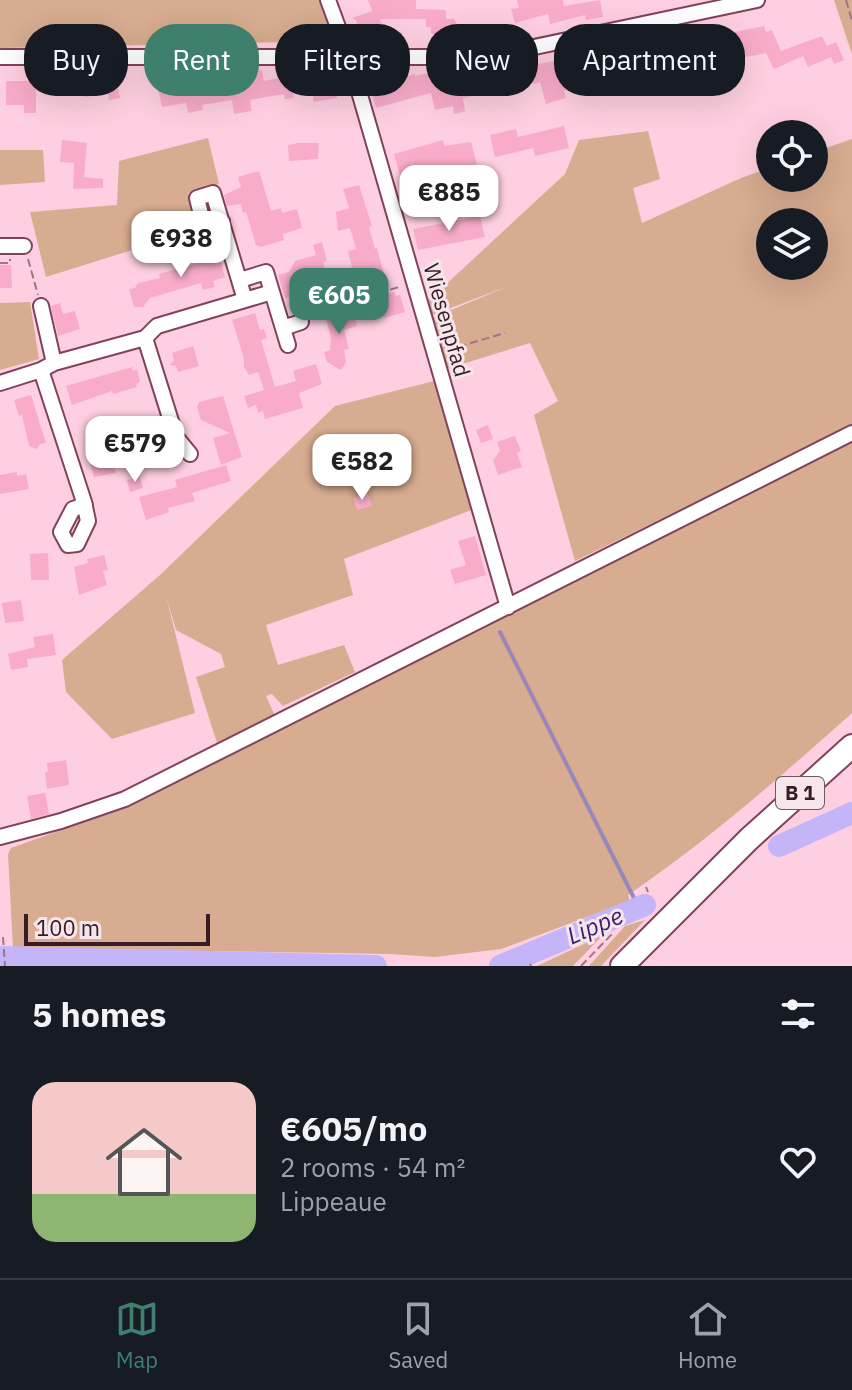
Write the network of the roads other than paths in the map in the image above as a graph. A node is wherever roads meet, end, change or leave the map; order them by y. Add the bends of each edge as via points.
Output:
1 (328, 0) edge
2 (757, 0) edge
3 (337, 24) edge
4 (0, 57) edge
5 (275, 57) edge
6 (410, 57) edge
7 (360, 96) edge
8 (222, 221) dead end
9 (0, 246) edge
10 (24, 246) road end
11 (240, 280) junction
12 (272, 292) junction
13 (245, 300) junction
14 (41, 306) road end
15 (301, 322) road end
16 (283, 328) junction
17 (145, 338) junction
18 (288, 345) dead end
19 (48, 367) junction
20 (0, 383) edge
21 (852, 433) edge
22 (190, 454) dead end
23 (85, 505) dead end
24 (508, 607) junction
25 (852, 746) edge
26 (0, 837) edge
27 (622, 966) edge

1 - 3 street, Wiesenpfad
2 - 6 street via 487,57
4 - 5 street
7 - 24 street, Wiesenpfad
8 - 11 street
9 - 10 street
11 - 12 street via 266,272
11 - 13 street
12 - 13 street
12 - 16 street
13 - 17 street via 157,326
14 - 19 street
15 - 16 street
16 - 18 street
17 - 19 street
17 - 22 street via 176,437
19 - 20 street
19 - 23 street
21 - 24 street
24 - 26 street via 125,799
25 - 27 highway, B 1

